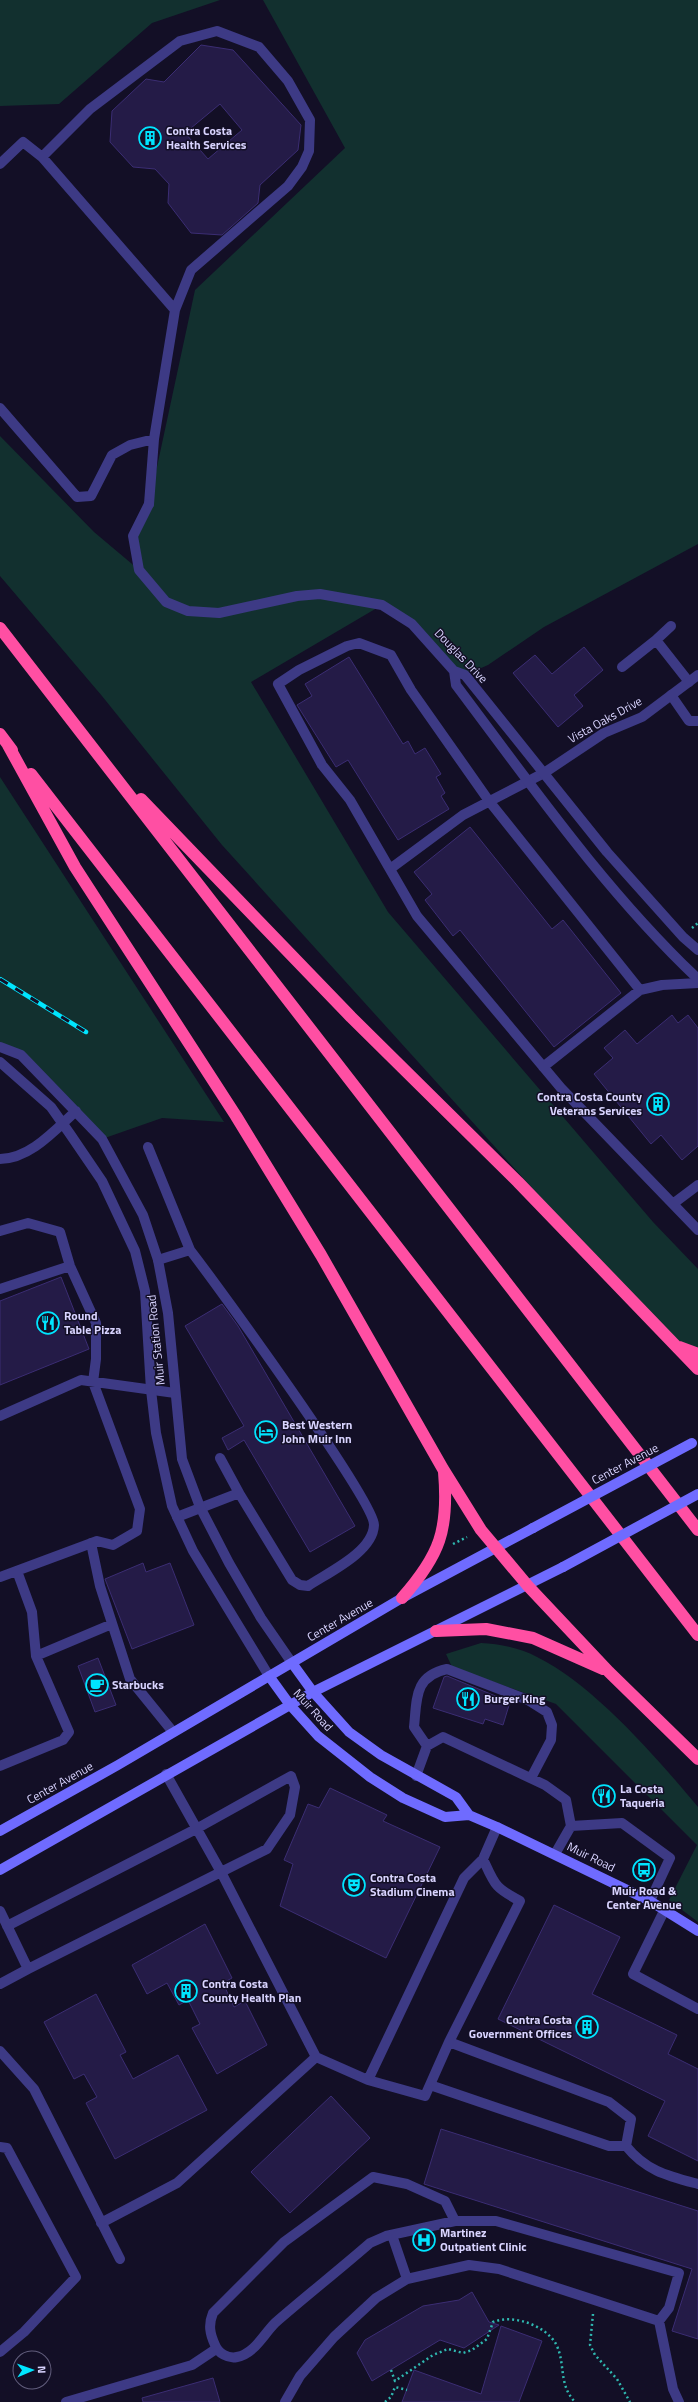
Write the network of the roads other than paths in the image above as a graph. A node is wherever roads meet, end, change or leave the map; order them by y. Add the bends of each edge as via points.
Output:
1 (42, 157) junction
2 (0, 164) edge
3 (175, 310) junction
4 (0, 408) edge
5 (154, 439) junction
6 (671, 626) dead end
7 (0, 628) edge
8 (656, 640) junction
9 (622, 667) dead end
10 (454, 671) junction
11 (698, 675) edge
12 (689, 682) junction
13 (671, 695) junction
14 (698, 721) edge
15 (0, 734) edge
16 (8, 745) junction
17 (99, 756) junction
18 (544, 773) junction
19 (528, 781) junction
20 (489, 802) junction
21 (390, 869) junction
22 (698, 950) edge
23 (695, 982) edge
24 (640, 990) junction
25 (0, 1047) edge
26 (0, 1062) edge
27 (543, 1067) junction
28 (76, 1111) junction
29 (63, 1123) junction
30 (148, 1147) dead end
31 (0, 1159) edge
32 (698, 1185) edge
33 (674, 1203) junction
34 (698, 1230) edge
35 (0, 1231) edge
36 (190, 1250) junction
37 (158, 1260) junction
38 (70, 1266) junction
39 (0, 1289) edge
40 (674, 1345) junction
41 (698, 1354) edge
42 (698, 1369) edge
43 (92, 1382) junction
44 (151, 1390) junction
45 (175, 1393) junction
46 (0, 1416) edge
47 (695, 1441) edge
48 (220, 1458) dead end
49 (443, 1469) junction
50 (239, 1493) junction
51 (698, 1494) edge
52 (200, 1507) junction
53 (177, 1517) junction
54 (698, 1530) edge
55 (91, 1543) junction
56 (495, 1548) junction
57 (17, 1571) junction
58 (0, 1577) edge
59 (528, 1586) junction
60 (402, 1598) junction
61 (112, 1624) junction
62 (436, 1631) junction
63 (698, 1635) edge
64 (36, 1656) junction
65 (292, 1663) junction
66 (609, 1672) junction
67 (269, 1676) junction
68 (314, 1692) junction
69 (290, 1705) junction
70 (173, 1732) junction
71 (427, 1746) junction
72 (698, 1759) edge
73 (0, 1766) edge
74 (166, 1774) junction
75 (416, 1776) junction
76 (531, 1778) junction
77 (469, 1815) junction
78 (571, 1826) junction
79 (497, 1827) junction
80 (196, 1829) junction
81 (0, 1831) edge
82 (555, 1854) junction
83 (483, 1859) junction
84 (0, 1870) edge
85 (221, 1872) junction
86 (650, 1901) junction
87 (665, 1909) junction
88 (0, 1911) edge
89 (7, 1926) junction
90 (698, 1931) edge
91 (28, 1969) junction
92 (0, 1984) edge
93 (698, 2009) edge
94 (449, 2042) junction
95 (0, 2051) edge
96 (316, 2057) junction
97 (368, 2080) junction
98 (430, 2086) junction
99 (626, 2146) junction
100 (0, 2147) edge
101 (698, 2184) edge
102 (455, 2221) junction
103 (102, 2223) junction
104 (392, 2235) junction
105 (120, 2259) dead end
106 (407, 2279) junction
107 (659, 2321) junction
108 (216, 2349) junction
109 (0, 2352) edge
110 (66, 2402) edge
111 (285, 2402) edge
112 (679, 2402) edge

1 - 2 street via 23,142
1 - 3 street
1 - 3 street via 90,109 180,40 217,32 259,47 271,60 288,81 310,120 309,151 302,167 288,186 191,270
3 - 5 street
4 - 5 street via 77,497 91,496 112,455 130,445
5 - 10 street, Douglas Drive via 149,504 132,536 139,570 166,602 188,611 219,614 297,596 320,594 382,605 412,624
6 - 8 street
7 - 17 highway
8 - 9 street
8 - 12 street
10 - 18 street, Douglas Drive via 465,675
10 - 19 street via 456,685
11 - 12 street, Vista Oaks Drive
12 - 13 street, Vista Oaks Drive
13 - 14 street via 689,721
13 - 18 street, Vista Oaks Drive via 642,717 604,733
15 - 16 highway
16 - 49 highway via 75,867 240,1122 321,1255
16 - 63 highway
17 - 40 highway via 350,1017 518,1182
17 - 54 highway
18 - 19 street, Vista Oaks Drive
18 - 22 street, Douglas Drive via 607,852 683,937
19 - 20 street, Vista Oaks Drive
19 - 23 street via 642,924
20 - 21 street, Vista Oaks Drive via 463,815
20 - 21 street via 411,690 391,656 359,643 347,646 299,670 278,684 322,765 350,800
20 - 24 street
21 - 27 street via 417,916
23 - 24 street
24 - 27 street
25 - 28 street, Muir Station Road via 21,1055
26 - 29 street, Muir Station Road via 51,1107
27 - 33 street
28 - 29 street
28 - 37 street, Muir Station Road via 102,1139 123,1175 143,1214
29 - 31 street via 30,1150 12,1159
29 - 44 street, Muir Station Road via 102,1181 135,1251 145,1291
30 - 36 street
32 - 33 street
33 - 34 street
35 - 38 street via 28,1223 60,1232
36 - 37 street
36 - 50 street via 222,1292 372,1512 374,1525 369,1543 308,1586 300,1585 292,1580
37 - 45 street, Muir Station Road via 168,1313
38 - 39 street
38 - 43 street via 96,1323 96,1359
40 - 41 highway
40 - 42 highway
43 - 44 street
43 - 46 street via 81,1380
43 - 55 street via 140,1508 137,1531 113,1545 97,1541
44 - 45 street
44 - 53 street, Muir Station Road via 156,1433 172,1506
45 - 52 street, Muir Station Road via 182,1459
47 - 56 street, Center Avenue, bridge
48 - 50 street
49 - 56 highway
49 - 60 highway via 446,1496 440,1542 432,1560
50 - 52 street
51 - 59 street, bridge
52 - 53 street
52 - 65 street, Muir Station Road via 261,1618
53 - 67 street, Muir Station Road via 193,1551
55 - 57 street
55 - 61 street via 100,1586
56 - 59 highway
56 - 60 street, Center Avenue
57 - 58 street
57 - 64 street via 32,1612
59 - 62 street
59 - 66 highway
60 - 65 street, Center Avenue
61 - 64 street
61 - 70 street via 130,1679
62 - 66 highway via 486,1629 533,1638
62 - 68 street
64 - 73 street via 69,1732 63,1740
65 - 67 street, Center Avenue
65 - 68 street, Muir Road
66 - 72 highway
67 - 69 street, Muir Road
67 - 70 street, Center Avenue
68 - 69 street
68 - 75 street, Muir Road via 349,1732
69 - 74 street
69 - 77 street, Muir Road via 318,1736 343,1758 403,1798 445,1817
70 - 81 street, Center Avenue
71 - 75 street
71 - 76 street via 443,1737
71 - 76 street via 414,1727 418,1693 423,1681 434,1672 447,1669 528,1700 547,1712 552,1725 551,1740
74 - 80 street
74 - 84 street
75 - 77 street, Muir Road via 456,1797
76 - 78 street via 566,1800
77 - 79 street, Muir Road
78 - 82 street
78 - 86 street via 622,1823 670,1858
79 - 82 street, Muir Road
79 - 83 street
80 - 85 street
80 - 85 street via 291,1776 295,1787 290,1815 268,1849
80 - 89 street
82 - 86 street, Muir Road
83 - 94 street via 494,1884 520,1901
83 - 97 street via 464,1878
85 - 91 street
85 - 96 street
86 - 87 street, Muir Road
87 - 90 street, Muir Road
87 - 93 street via 633,1974
88 - 89 street
89 - 91 street
91 - 92 street
94 - 98 street
94 - 99 street via 609,2102 631,2119
95 - 103 street via 34,2089
96 - 97 street
96 - 103 street via 176,2183
97 - 98 street via 425,2096
98 - 99 street via 609,2146
99 - 101 street via 646,2166 671,2177
100 - 109 street via 8,2148 76,2277 24,2332
102 - 104 street
102 - 107 street via 496,2220 679,2273 669,2308
102 - 108 street via 445,2201 407,2184 373,2177 284,2242 213,2313 209,2322
103 - 105 street
104 - 106 street
104 - 108 street via 370,2243 274,2325 257,2346 237,2357 226,2356
106 - 107 street via 469,2265 499,2269
106 - 111 street via 376,2298 334,2337 300,2376
107 - 112 street via 673,2389
108 - 110 street via 192,2365

